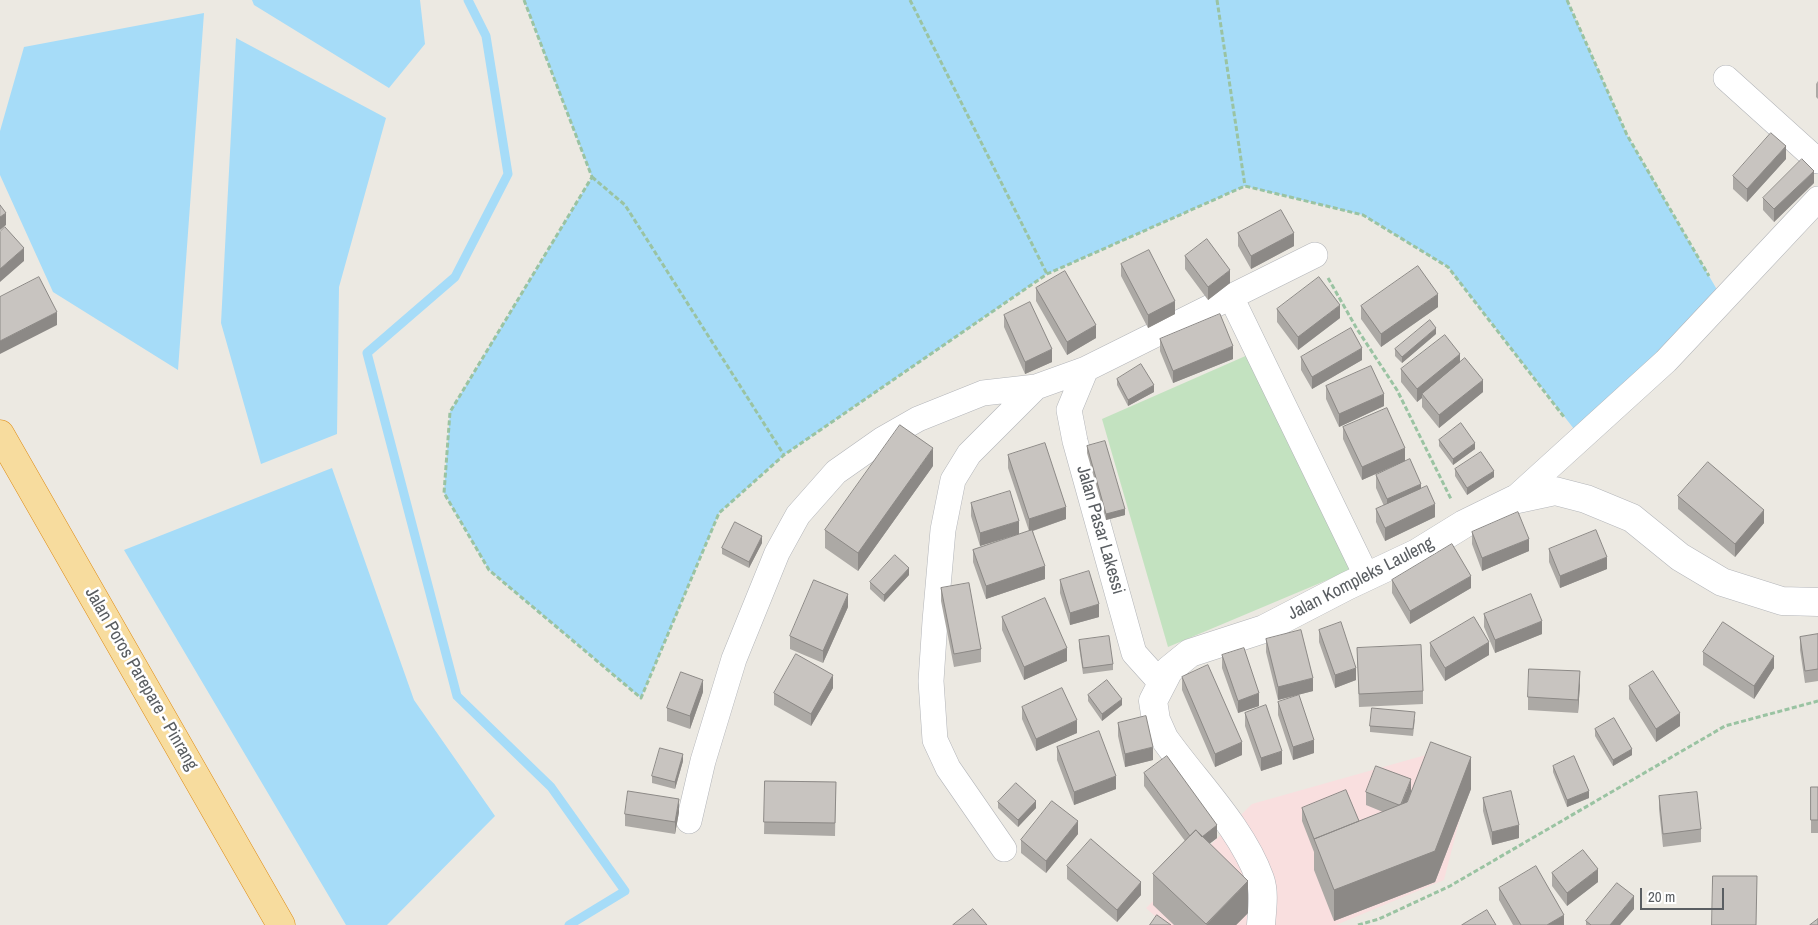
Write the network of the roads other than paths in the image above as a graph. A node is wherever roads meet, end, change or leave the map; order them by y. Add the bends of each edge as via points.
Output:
1 (1726, 78) dead end
2 (1818, 161) edge
3 (1818, 199) edge
4 (1315, 255) road end
5 (1231, 297) junction
6 (1086, 369) junction
7 (1036, 387) junction
8 (0, 434) edge
9 (1513, 500) junction
10 (1366, 576) junction
11 (1818, 602) edge
12 (1161, 683) junction
13 (689, 821) dead end
14 (1004, 849) dead end
15 (281, 925) edge
16 (1261, 925) edge

1 - 2 street
3 - 9 street via 1666,361
4 - 5 street
5 - 6 street
5 - 10 street
6 - 7 street
6 - 12 street, Jalan Pasar Lakessi via 1069,410 1073,434 1134,653
7 - 13 street via 983,393 918,419 836,472 798,516 777,553 734,659 703,761
7 - 14 street via 969,454 954,480 943,530 935,621 931,681 935,740 948,768
8 - 15 highway, Jalan Poros Parepare - Pinrang
9 - 10 street, Jalan Kompleks Lauleng via 1464,524 1417,553
9 - 11 street, Jalan Kompleks Lauleng via 1555,491 1586,498 1632,518 1680,557 1722,582 1782,601
10 - 12 street, Jalan Kompleks Lauleng via 1264,629 1190,653 1169,670
12 - 16 street, Jalan Kompleks Lauleng via 1153,700 1156,720 1164,738 1246,849 1261,880

